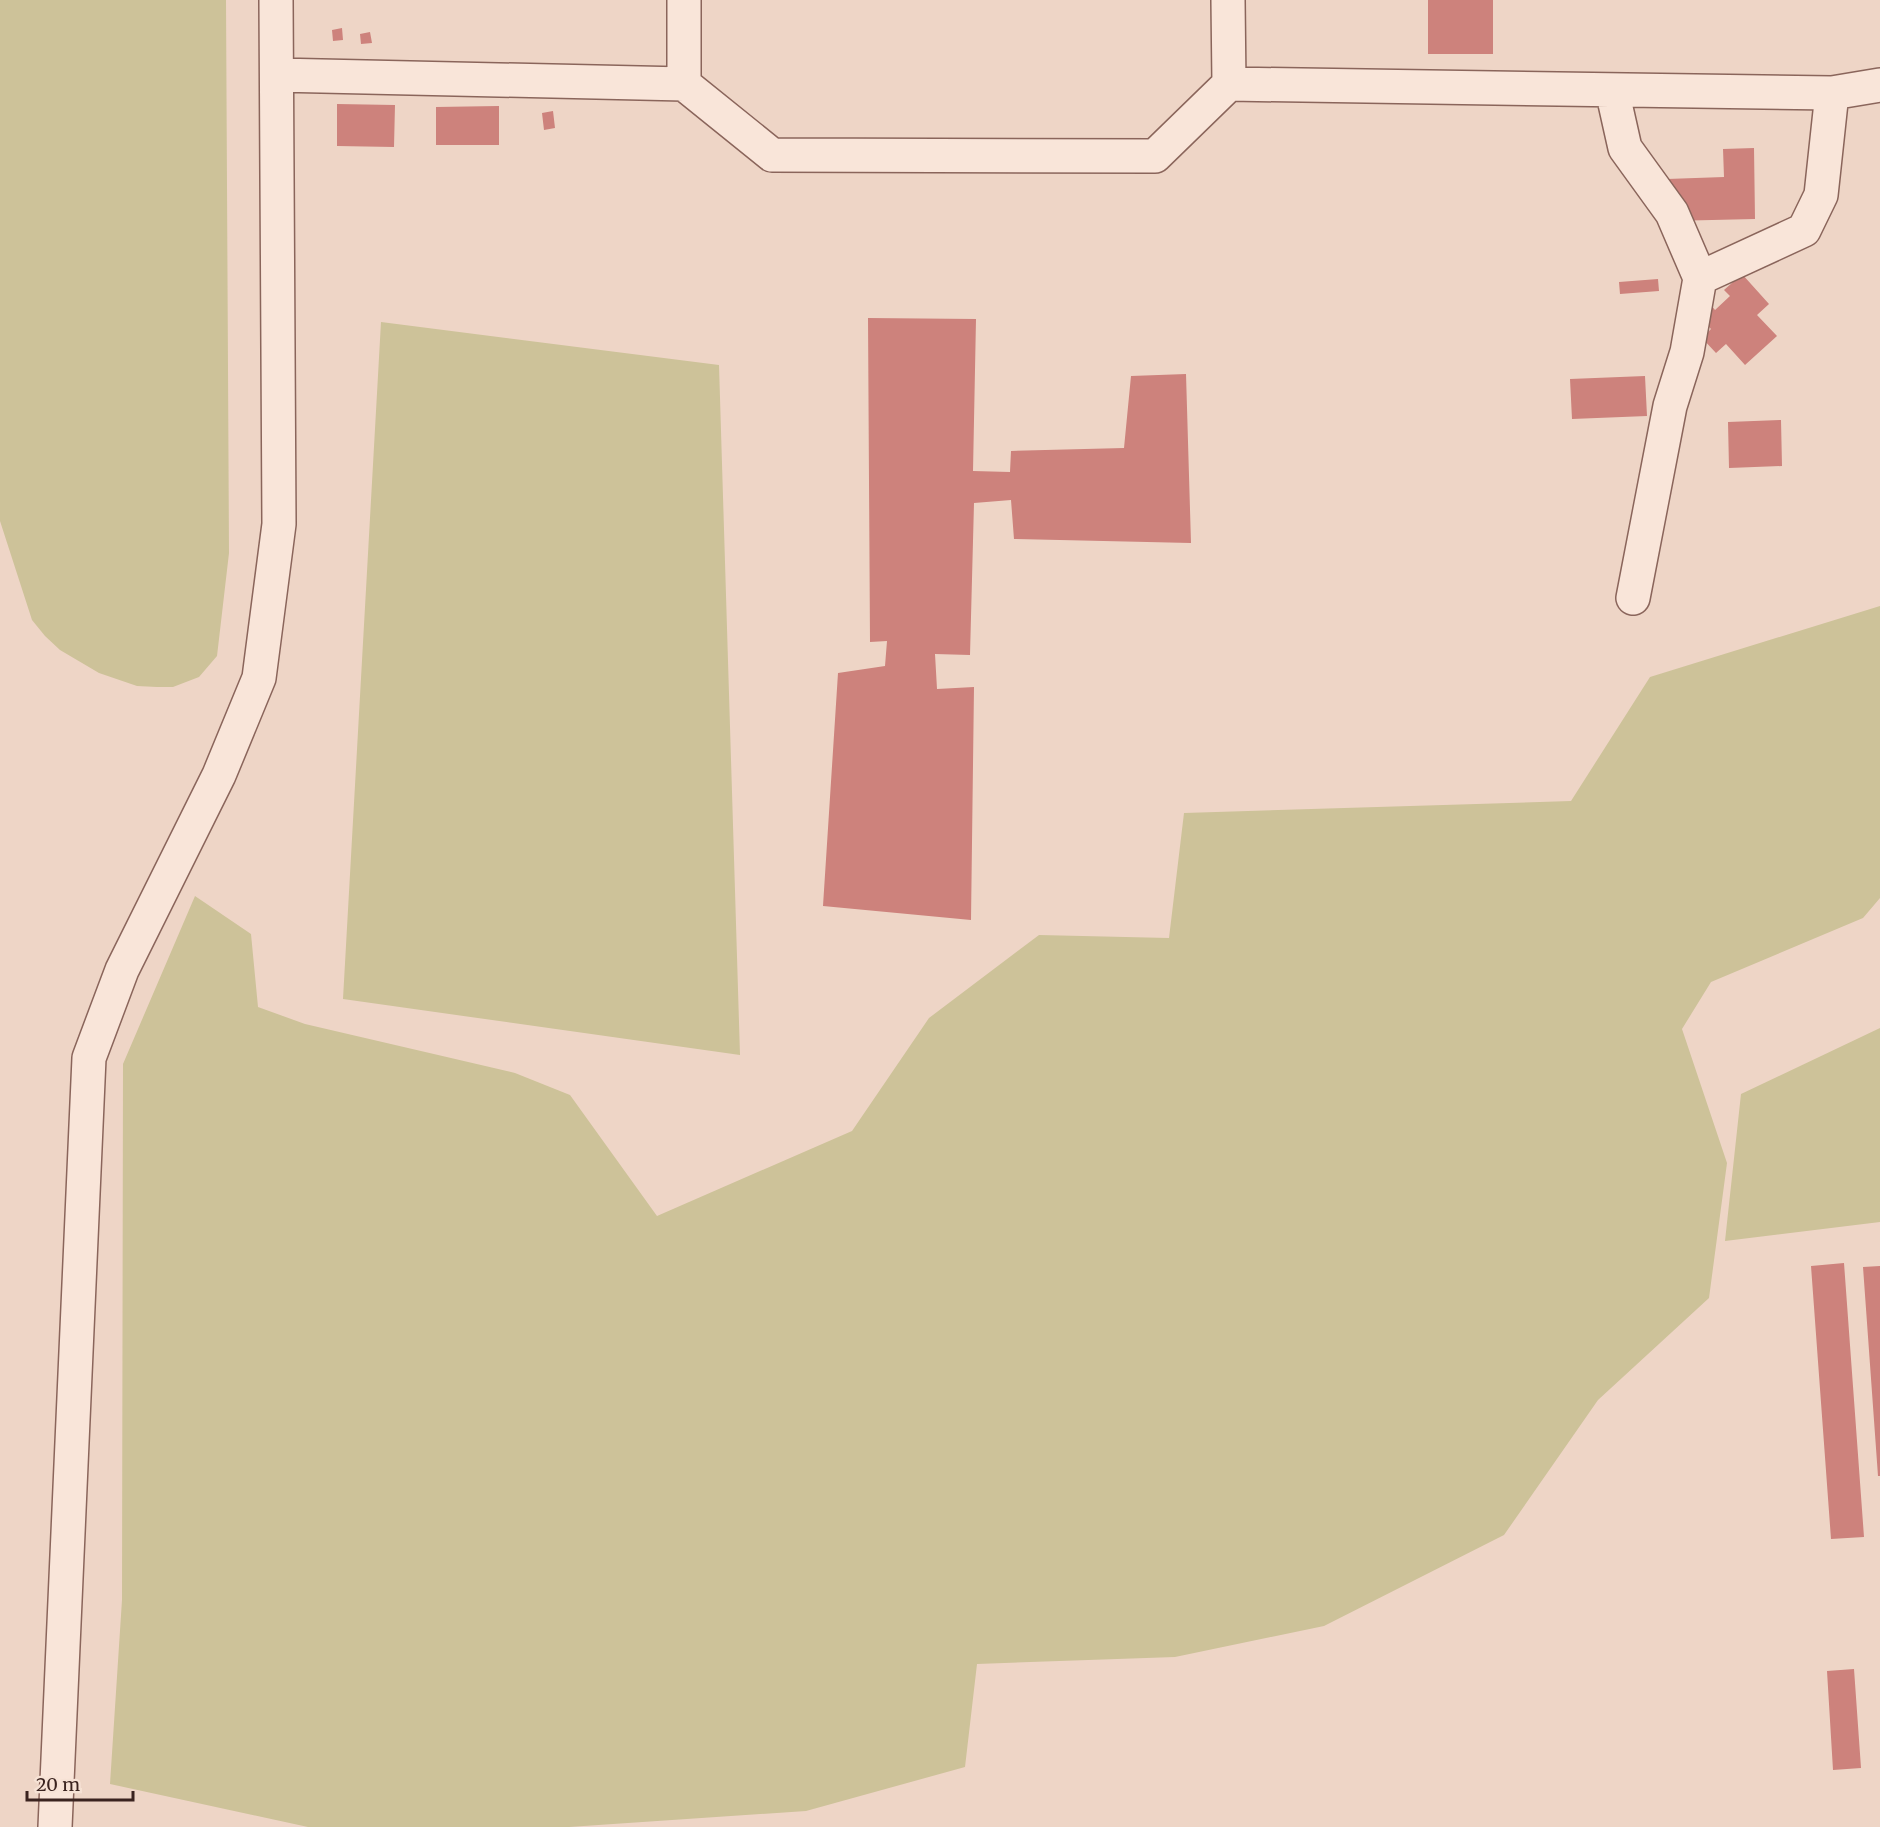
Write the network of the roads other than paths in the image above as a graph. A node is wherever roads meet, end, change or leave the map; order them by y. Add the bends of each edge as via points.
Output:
1 (276, 0) edge
2 (684, 0) edge
3 (1228, 0) edge
4 (276, 75) junction
5 (684, 84) junction
6 (1229, 84) junction
7 (1880, 85) edge
8 (1612, 90) junction
9 (1832, 93) junction
10 (1700, 279) junction
11 (1633, 598) dead end
12 (55, 1827) edge

1 - 4 street
2 - 5 street
3 - 6 street
4 - 5 street
4 - 12 street via 279,524 259,678 219,775 122,970 89,1058
5 - 6 street via 772,155 1143,156 1155,156
6 - 8 street
7 - 9 street
8 - 9 street
8 - 10 street via 1625,148 1672,213
9 - 10 street via 1821,195 1804,230
10 - 11 street via 1687,352 1670,406

